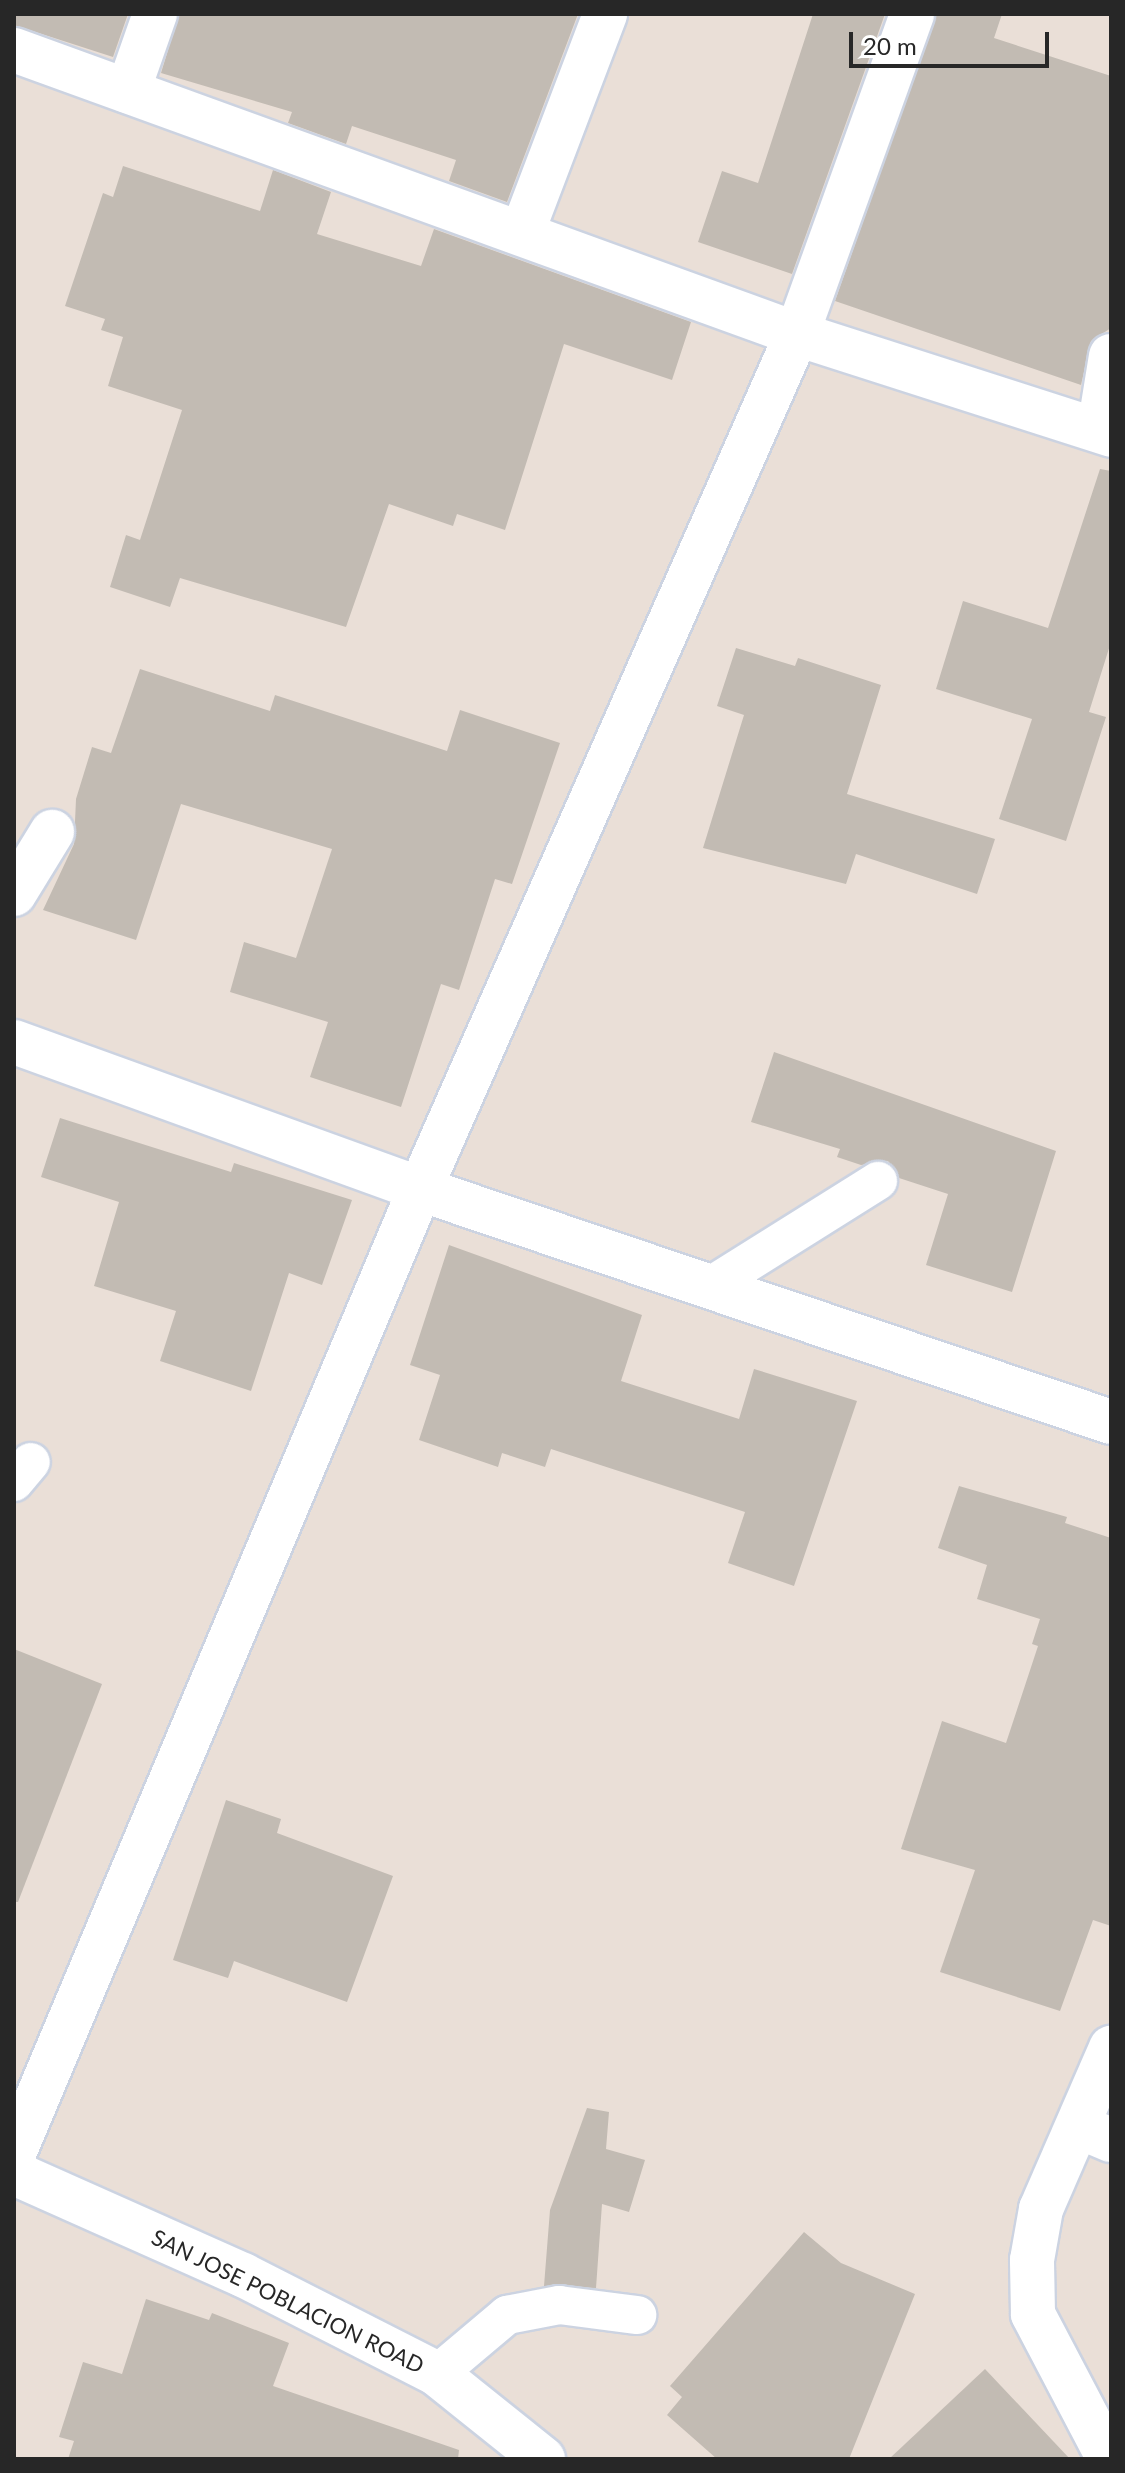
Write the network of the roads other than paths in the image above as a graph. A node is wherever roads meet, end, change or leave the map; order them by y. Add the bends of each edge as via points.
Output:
1 (155, 14) edge
2 (605, 14) edge
3 (912, 14) edge
4 (14, 50) edge
5 (128, 91) junction
6 (522, 233) junction
7 (797, 334) junction
8 (1111, 356) edge
9 (1105, 432) edge
10 (52, 832) dead end
11 (14, 894) edge
12 (14, 1042) edge
13 (878, 1181) dead end
14 (420, 1189) junction
15 (712, 1285) junction
16 (1111, 1422) edge
17 (1111, 2048) edge
18 (1094, 2133) edge
19 (14, 2153) edge
20 (14, 2173) edge
21 (637, 2315) dead end
22 (437, 2374) junction
23 (543, 2459) edge
24 (1109, 2459) edge

1 - 5 street
2 - 6 street
3 - 7 street
4 - 5 street
5 - 6 street
6 - 7 street
7 - 9 street
7 - 14 street
8 - 9 street
10 - 11 street
12 - 14 street
13 - 15 lane
14 - 15 street
14 - 19 street
15 - 16 street
17 - 18 street
18 - 24 street via 1041,2209 1033,2314
20 - 22 street, SAN JOSE POBLACION ROAD via 243,2275
21 - 22 lane via 559,2305 507,2315
22 - 23 street, SAN JOSE POBLACION ROAD

